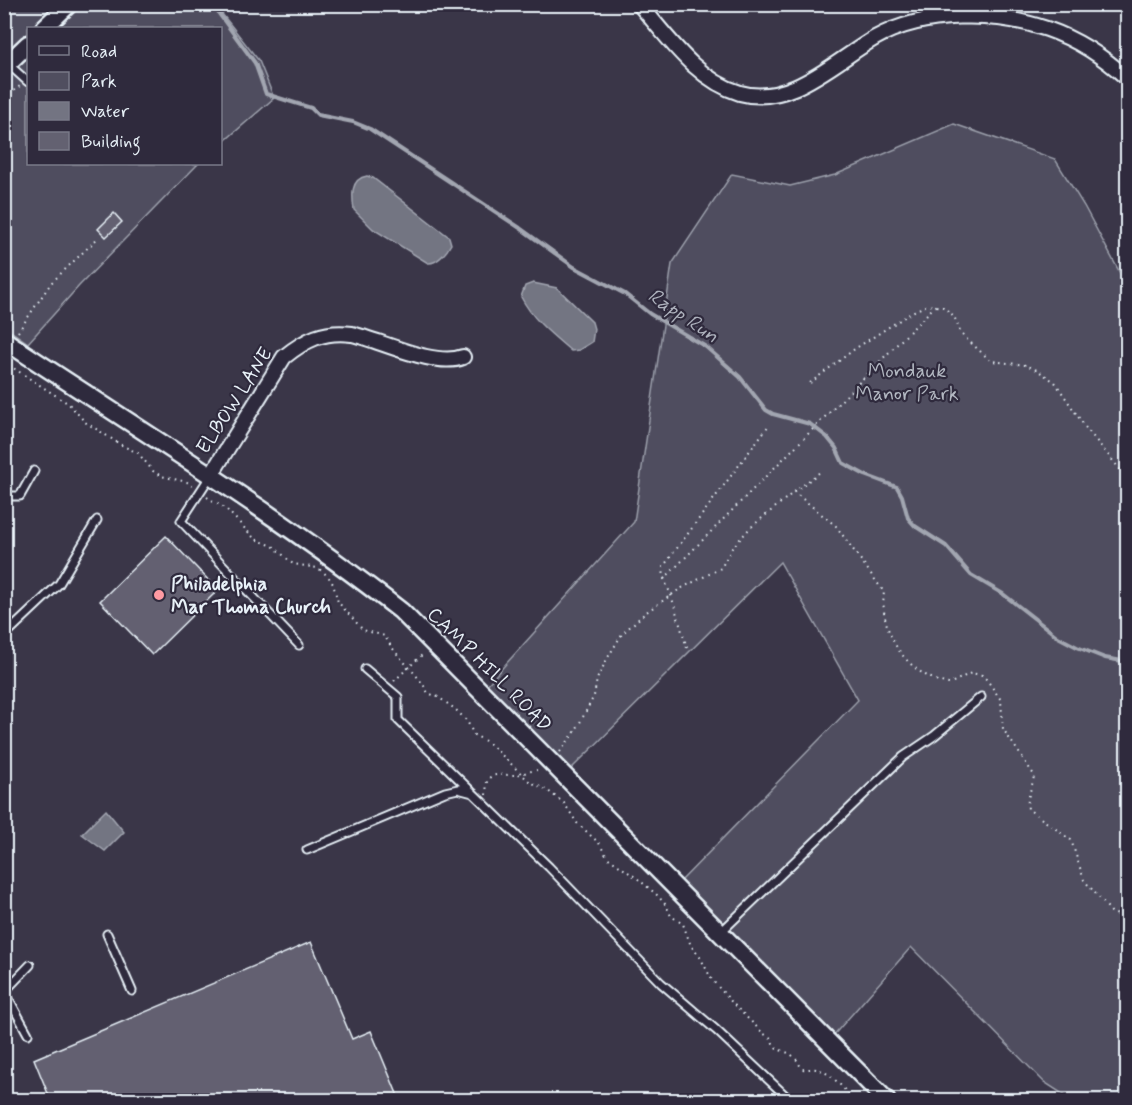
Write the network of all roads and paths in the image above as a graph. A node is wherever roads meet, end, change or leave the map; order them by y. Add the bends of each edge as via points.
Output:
1 (69, 4) edge
2 (639, 4) edge
3 (987, 11) edge
4 (45, 27) edge
5 (27, 45) edge
6 (6, 65) edge
7 (1128, 79) edge
8 (27, 80) edge
9 (27, 82) edge
10 (4, 98) edge
11 (99, 237) dead end
12 (936, 305) junction
13 (7, 342) edge
14 (463, 357) dead end
15 (4, 362) edge
16 (810, 383) dead end
17 (769, 425) dead end
18 (34, 471) dead end
19 (820, 472) dead end
20 (211, 475) junction
21 (1128, 479) edge
22 (200, 492) junction
23 (794, 492) junction
24 (4, 496) edge
25 (97, 520) dead end
26 (664, 579) junction
27 (671, 595) junction
28 (4, 636) edge
29 (434, 644) junction
30 (299, 645) dead end
31 (687, 648) dead end
32 (408, 667) junction
33 (365, 669) dead end
34 (387, 688) junction
35 (981, 697) dead end
36 (551, 762) junction
37 (521, 773) junction
38 (473, 793) junction
39 (483, 801) junction
40 (307, 850) dead end
41 (1128, 918) edge
42 (720, 933) junction
43 (107, 934) dead end
44 (30, 965) dead end
45 (132, 991) dead end
46 (5, 992) edge
47 (28, 1034) dead end
48 (790, 1101) edge
49 (853, 1101) edge
50 (886, 1101) edge

1 - 4 street
2 - 3 street via 701,73 726,88 753,96 785,91 906,25
3 - 7 street via 1062,35 1090,50
5 - 6 street
6 - 8 lane
9 - 10 path
11 - 13 path via 51,283
12 - 16 path via 927,304 914,311
12 - 21 path via 954,316 961,334 992,361 1026,365 1055,382 1085,427
12 - 26 path
13 - 20 street, CAMP HILL ROAD
14 - 20 street, ELBOW LANE via 429,358 339,332 317,335 295,348 275,368
15 - 22 path via 69,404 85,422 138,453 153,471 187,482
17 - 26 path via 676,547 663,567
18 - 24 lane via 20,496
19 - 23 path
20 - 22 lane
20 - 29 street, CAMP HILL ROAD via 346,568 401,611
22 - 30 lane via 181,521
22 - 32 path via 226,509 255,539 273,546 292,564 318,568 328,576 347,613 363,630 385,636
23 - 27 path via 750,528 721,568
23 - 41 path via 836,526 884,592 891,638 914,669 927,678 949,684 971,673 987,680 1001,700 1003,729 1034,775 1026,800 1028,809 1071,840 1084,880 1112,913
25 - 28 lane via 59,584
26 - 27 path
27 - 31 path
27 - 36 path via 622,634 597,679 594,696 575,732
29 - 32 path
29 - 36 street, CAMP HILL ROAD
32 - 34 path
32 - 37 path via 428,693 455,709 468,721 474,735 489,743
33 - 34 lane
34 - 38 lane via 398,697 398,720
35 - 42 lane via 903,757
36 - 37 path via 542,769
36 - 42 street, CAMP HILL ROAD
37 - 39 path via 491,776
37 - 49 path via 564,803 607,857 666,905 671,916 683,924 691,946 712,980 771,1038 778,1050 794,1057 802,1068 817,1069 829,1076
38 - 39 lane
38 - 40 lane via 458,789 445,792
39 - 48 lane via 661,983
42 - 50 street, CAMP HILL ROAD
43 - 45 lane
44 - 46 lane
46 - 47 lane

